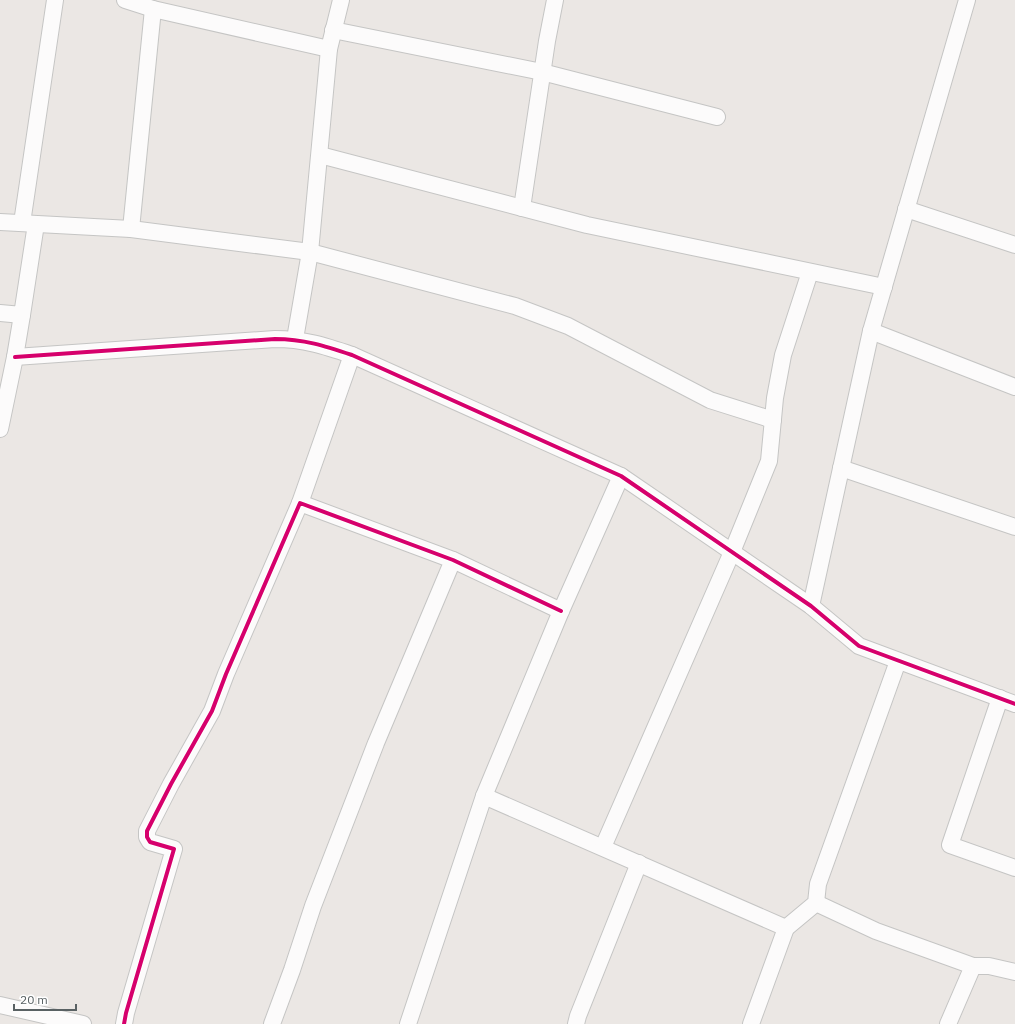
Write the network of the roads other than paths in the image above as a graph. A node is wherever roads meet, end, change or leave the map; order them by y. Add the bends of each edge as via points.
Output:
1 (55, 0) edge
2 (126, 0) edge
3 (341, 0) edge
4 (556, 0) edge
5 (967, 0) edge
6 (153, 10) junction
7 (333, 30) junction
8 (329, 49) junction
9 (542, 72) junction
10 (717, 117) dead end
11 (320, 155) junction
12 (522, 208) junction
13 (906, 209) junction
14 (0, 222) edge
15 (29, 223) junction
16 (131, 229) junction
17 (1015, 245) edge
18 (310, 252) junction
19 (810, 272) junction
20 (884, 287) junction
21 (0, 313) edge
22 (22, 315) junction
23 (871, 331) junction
24 (295, 339) junction
25 (352, 355) junction
26 (15, 357) junction
27 (1015, 387) edge
28 (3, 398) edge
29 (773, 420) junction
30 (0, 429) edge
31 (840, 468) junction
32 (622, 476) junction
33 (300, 503) junction
34 (1015, 527) edge
35 (732, 552) junction
36 (453, 560) junction
37 (811, 606) junction
38 (561, 611) junction
39 (898, 661) junction
40 (1000, 698) junction
41 (1015, 704) edge
42 (484, 796) junction
43 (602, 847) junction
44 (639, 863) junction
45 (1015, 868) edge
46 (816, 903) junction
47 (786, 928) junction
48 (973, 966) junction
49 (1015, 972) edge
50 (0, 1005) edge
51 (83, 1024) edge
52 (124, 1024) edge
53 (272, 1024) edge
54 (408, 1024) edge
55 (576, 1024) edge
56 (751, 1024) edge
57 (948, 1024) edge

1 - 15 street
2 - 6 street
3 - 7 street
4 - 9 street
5 - 13 street
6 - 8 street
6 - 16 street
7 - 8 street
7 - 9 street
8 - 11 street
9 - 10 street
9 - 12 street
11 - 12 street
11 - 18 street
12 - 19 street via 587,225
13 - 17 street
13 - 20 street
14 - 15 street
15 - 16 street
15 - 22 street
16 - 18 street
18 - 24 street
18 - 29 street via 516,306 568,326 710,400
19 - 20 street
19 - 29 street via 783,355
20 - 23 street
21 - 22 street
22 - 26 street
23 - 27 street
23 - 31 street
24 - 25 street
24 - 26 street
25 - 32 street
25 - 33 street
26 - 28 street
28 - 30 street
29 - 35 street via 769,460
31 - 34 street
31 - 37 street
32 - 35 street
32 - 38 street
33 - 36 street
33 - 52 street via 212,711 147,831 150,842 174,849
35 - 37 street
35 - 43 street
36 - 38 street
36 - 53 street via 376,743 313,906
37 - 39 street via 858,646
38 - 42 street
39 - 40 street
39 - 46 street via 818,884
40 - 41 street
40 - 45 street via 950,845
42 - 43 street
42 - 54 street
43 - 44 street
44 - 47 street
44 - 55 street
46 - 47 street
46 - 48 street via 876,931
47 - 56 street
48 - 49 street via 989,966
48 - 57 street
50 - 51 street

